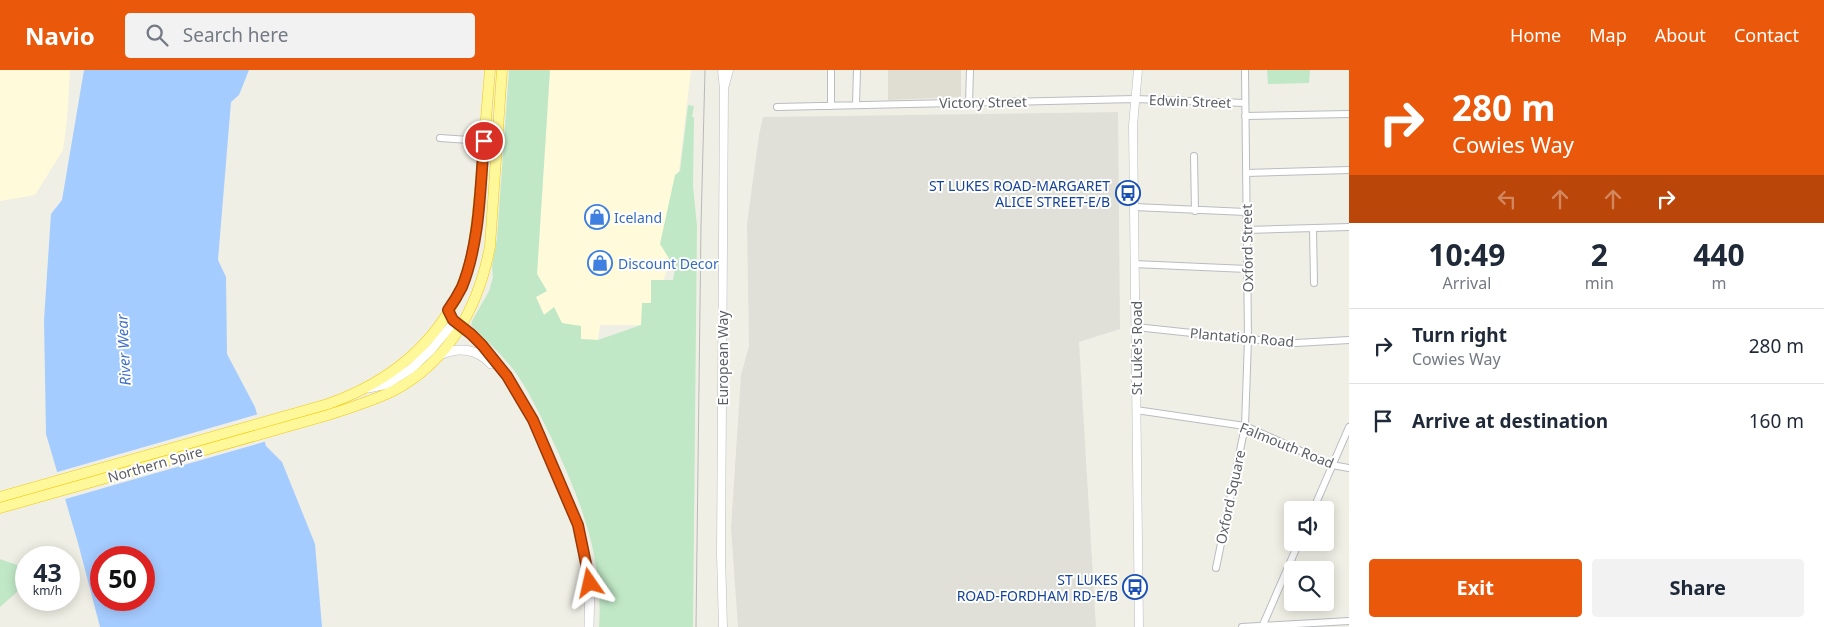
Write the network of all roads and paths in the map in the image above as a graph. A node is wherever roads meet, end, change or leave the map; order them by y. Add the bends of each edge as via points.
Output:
1 (490, 70) edge
2 (502, 70) edge
3 (722, 70) edge
4 (729, 70) edge
5 (831, 70) edge
6 (857, 70) edge
7 (970, 70) edge
8 (1138, 70) edge
9 (1245, 70) edge
10 (724, 89) junction
11 (1135, 99) junction
12 (969, 103) junction
13 (1245, 103) junction
14 (856, 105) junction
15 (831, 106) junction
16 (777, 107) dead end
17 (1349, 114) edge
18 (1245, 116) junction
19 (440, 138) dead end
20 (484, 141) junction
21 (498, 142) junction
22 (1194, 156) dead end
23 (1349, 170) edge
24 (1246, 173) junction
25 (1134, 208) junction
26 (1195, 211) junction
27 (1246, 212) junction
28 (1349, 227) edge
29 (1313, 228) junction
30 (1247, 230) junction
31 (1134, 264) junction
32 (1247, 269) junction
33 (1314, 283) dead end
34 (448, 310) junction
35 (462, 326) junction
36 (1136, 327) junction
37 (1248, 339) junction
38 (1349, 340) edge
39 (437, 357) junction
40 (511, 383) junction
41 (365, 389) junction
42 (1136, 410) junction
43 (308, 416) junction
44 (1245, 426) junction
45 (1349, 427) edge
46 (1332, 465) junction
47 (1349, 468) edge
48 (0, 497) edge
49 (1317, 501) edge
50 (0, 508) edge
51 (1294, 551) edge
52 (1216, 568) dead end
53 (1349, 621) edge
54 (589, 627) edge
55 (722, 627) edge
56 (1139, 627) edge
57 (1242, 627) edge
58 (1262, 627) edge

1 - 20 highway
2 - 21 highway
3 - 10 street, European Way
4 - 10 street, European Way
5 - 15 street
6 - 14 street
7 - 12 street
8 - 11 street, St Luke's Road
9 - 13 street, Oxford Street
10 - 55 street, European Way
11 - 12 street, Victory Street
11 - 13 street, Edwin Street
11 - 25 street, St Luke's Road
12 - 14 street, Victory Street
13 - 18 street, Oxford Street
14 - 15 street, Victory Street
15 - 16 street, Victory Street
17 - 18 street
18 - 24 street, Oxford Street
19 - 20 street
20 - 21 street
20 - 34 highway via 478,218 470,261 461,288
21 - 35 highway via 487,265
22 - 26 street
23 - 24 street
24 - 27 street, Oxford Street
25 - 26 street
25 - 31 street, St Luke's Road
26 - 27 street
27 - 30 street, Oxford Street
28 - 29 street
29 - 30 street
29 - 33 street
30 - 32 street, Oxford Street
31 - 32 street
31 - 36 street, St Luke's Road
32 - 37 street, Oxford Street
34 - 35 main road via 453,320
34 - 41 highway via 434,332 403,364
35 - 39 highway
35 - 40 main road via 482,345
35 - 41 main road via 450,327 423,358 400,376 387,384
36 - 37 street, Plantation Road
36 - 42 street, St Luke's Road
37 - 38 street, Plantation Road via 1296,343
37 - 44 street, Oxford Street
39 - 40 main road via 450,351 478,352
39 - 43 highway via 418,375 393,390 353,407
40 - 54 main road via 541,436 578,525 590,583
41 - 43 highway
42 - 44 street, Falmouth Road
42 - 56 street, St Luke's Road
43 - 48 highway, Northern Spire
43 - 50 highway, Northern Spire
44 - 46 street, Falmouth Road
44 - 52 street, Oxford Square
45 - 46 street
46 - 47 street, Falmouth Road
46 - 49 street
51 - 58 street
53 - 58 street
57 - 58 street

